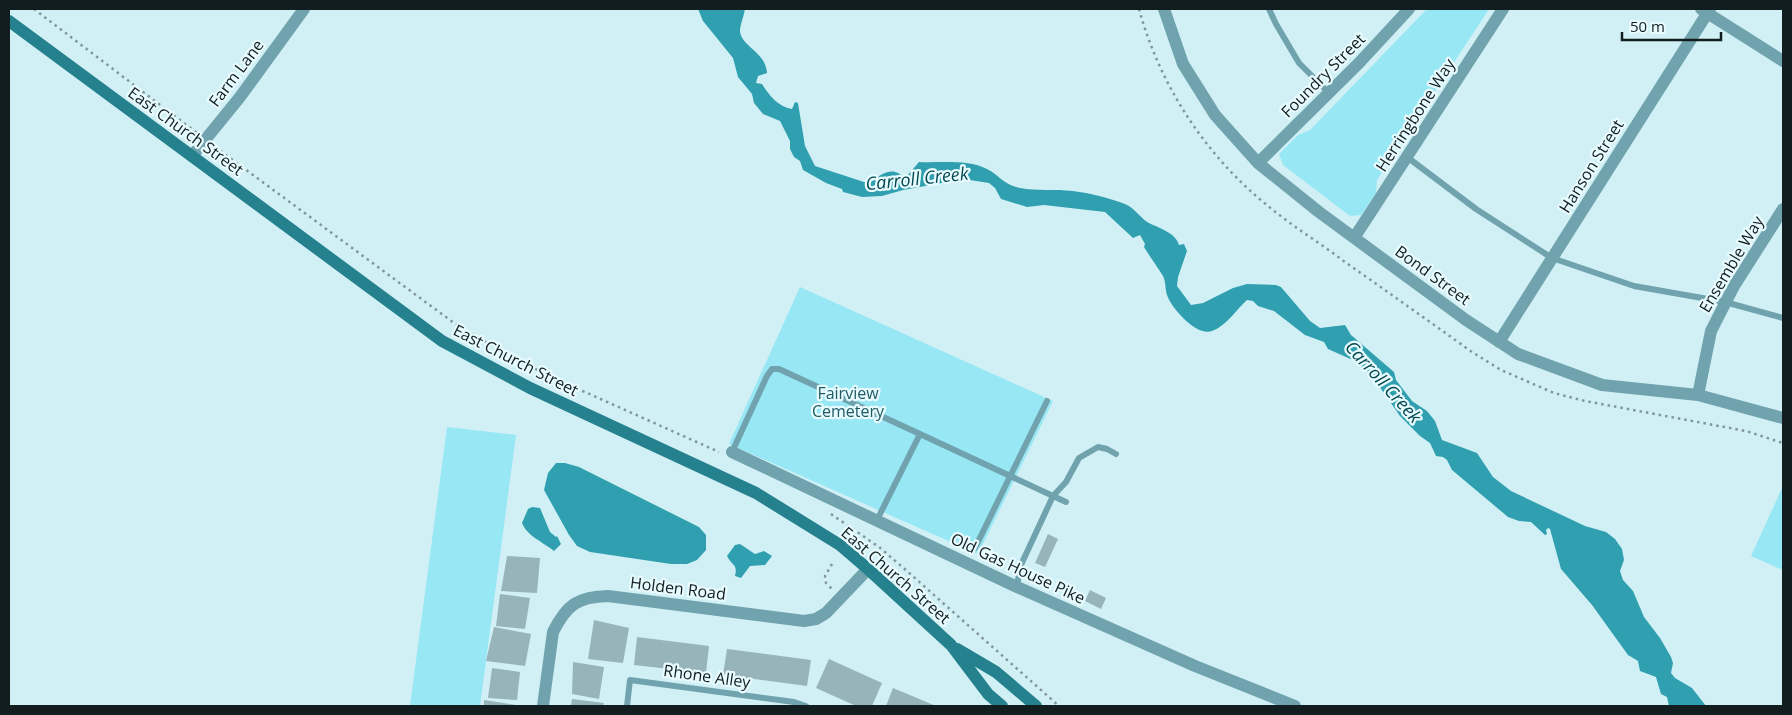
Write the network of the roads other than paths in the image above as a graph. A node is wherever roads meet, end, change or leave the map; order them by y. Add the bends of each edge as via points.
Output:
1 (304, 9) edge
2 (1164, 9) edge
3 (1269, 9) edge
4 (1409, 9) edge
5 (1503, 9) edge
6 (1707, 10) edge
7 (9, 21) edge
8 (1783, 61) edge
9 (1329, 93) junction
10 (192, 156) junction
11 (1407, 157) junction
12 (1258, 163) junction
13 (1783, 209) edge
14 (1354, 238) junction
15 (1552, 258) junction
16 (1725, 302) junction
17 (1783, 318) edge
18 (1499, 342) junction
19 (1698, 395) junction
20 (1047, 401) dead end
21 (1783, 418) edge
22 (920, 434) junction
23 (727, 452) joint
24 (1116, 454) dead end
25 (1010, 476) junction
26 (1053, 496) junction
27 (1066, 502) dead end
28 (877, 520) junction
29 (975, 548) dead end
30 (868, 568) junction
31 (1017, 587) junction
32 (951, 645) junction
33 (543, 706) edge
34 (627, 706) edge
35 (806, 706) edge
36 (1002, 706) edge
37 (1036, 706) edge
38 (1295, 706) edge

1 - 10 street, Farm Lane
2 - 12 street, Bond Street via 1183,64 1216,115
3 - 9 lane via 1299,63
4 - 9 street, Foundry Street
5 - 11 street, Herringbone Way
6 - 8 street
6 - 15 street, Hanson Street
7 - 10 main road, East Church Street
9 - 12 street, Foundry Street
10 - 30 main road, East Church Street via 442,341 530,388 756,493 828,537
11 - 14 street, Herringbone Way
11 - 15 lane
12 - 14 street, Bond Street
13 - 16 street, Ensemble Way
14 - 18 street, Bond Street
15 - 16 lane via 1634,286
15 - 18 street, Hanson Street
16 - 17 lane
16 - 19 street, Ensemble Way via 1711,331
18 - 19 street, Bond Street via 1518,354 1602,385
19 - 21 street, Bond Street
20 - 25 lane
22 - 23 lane via 779,369 772,369
22 - 25 lane
22 - 28 lane
23 - 28 street, Old Gas House Pike
24 - 26 lane via 1098,447 1088,451 1079,458 1066,482
25 - 26 lane
25 - 29 lane
26 - 27 lane
26 - 31 lane via 1020,567
28 - 31 street, Old Gas House Pike
30 - 32 main road, East Church Street
30 - 33 street, Holden Road via 826,613 804,621 608,596 580,600 567,610 554,632
31 - 38 street, Old Gas House Pike via 1195,666
32 - 36 main road, East Church Street via 988,694
32 - 37 main road, East Church Street via 996,672
34 - 35 lane, Rhone Alley via 630,680

